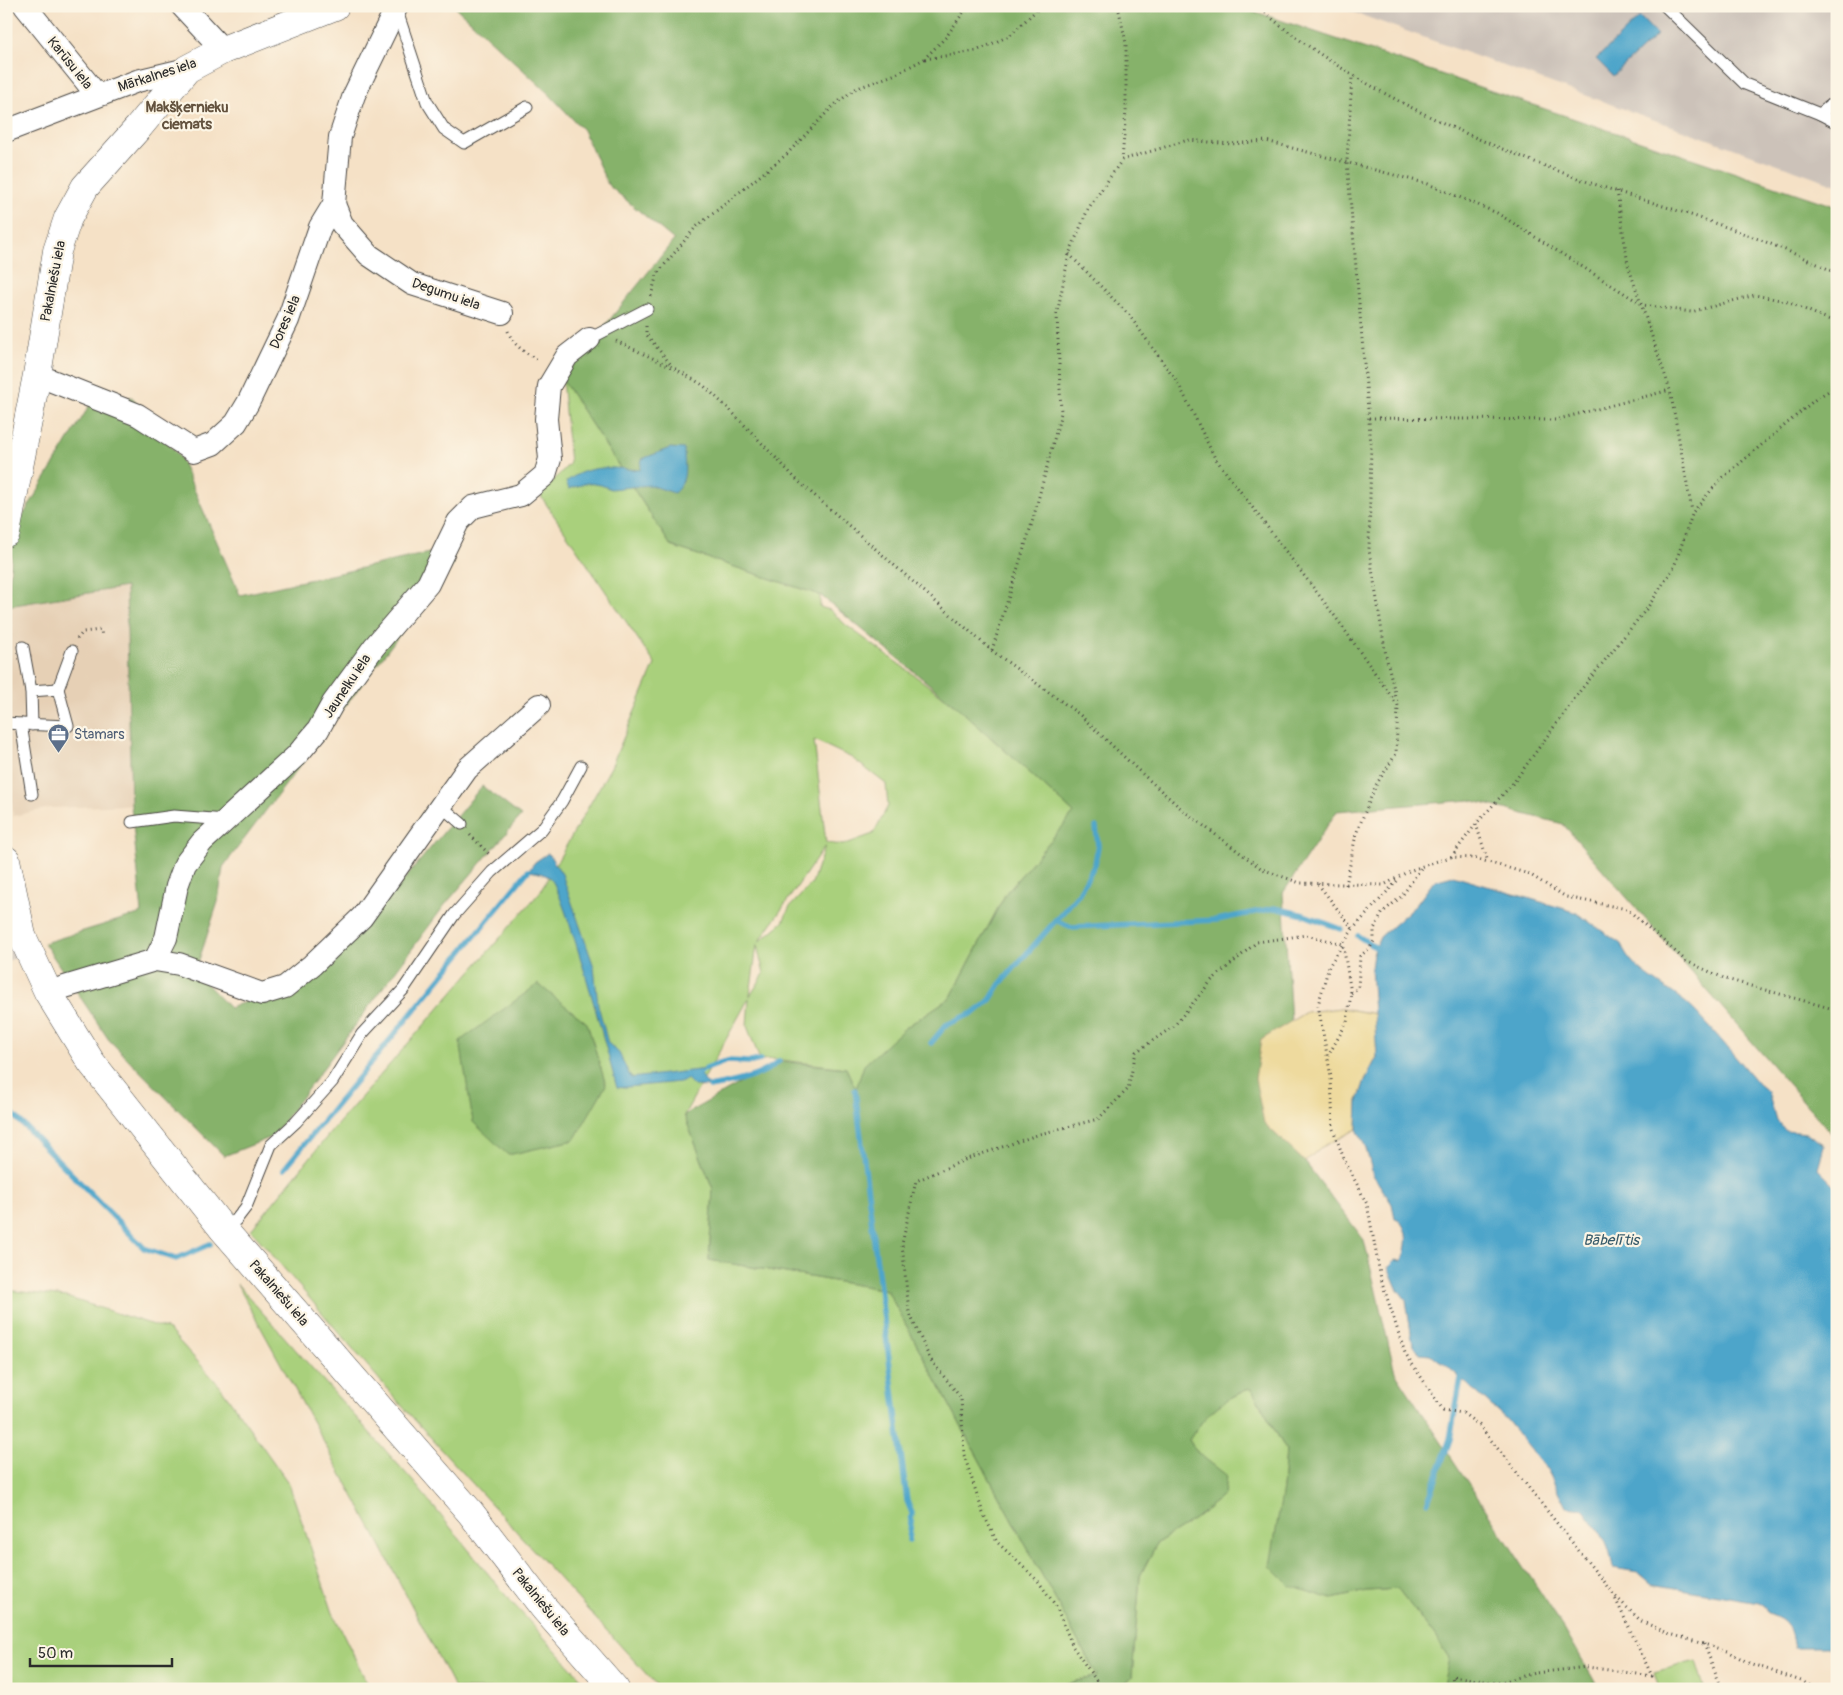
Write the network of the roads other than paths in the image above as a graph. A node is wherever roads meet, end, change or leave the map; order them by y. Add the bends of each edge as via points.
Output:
1 (25, 6) edge
2 (182, 6) edge
3 (335, 6) edge
4 (1665, 6) edge
5 (397, 9) edge
6 (223, 50) junction
7 (187, 69) junction
8 (97, 96) junction
9 (1837, 100) edge
10 (527, 107) dead end
11 (1820, 114) junction
12 (1837, 123) edge
13 (6, 131) edge
14 (334, 204) junction
15 (647, 309) road end
16 (502, 314) road end
17 (589, 339) joint
18 (36, 376) junction
19 (6, 533) edge
20 (23, 647) dead end
21 (72, 651) dead end
22 (58, 689) junction
23 (31, 691) junction
24 (539, 705) dead end
25 (6, 723) edge
26 (27, 724) junction
27 (581, 766) dead end
28 (32, 794) dead end
29 (440, 804) junction
30 (227, 820) junction
31 (132, 822) dead end
32 (462, 824) road end
33 (6, 860) edge
34 (155, 960) junction
35 (48, 992) junction
36 (223, 1229) junction
37 (615, 1689) edge

1 - 8 street, Karūsu iela
2 - 6 street
3 - 6 street, Mārkalnes iela
4 - 11 lane via 1745,84
5 - 10 lane via 427,102 444,129 464,143
5 - 14 street, Dores iela via 354,95 340,137
6 - 7 street, Mārkalnes iela
7 - 8 street, Mārkalnes iela via 137,81
7 - 18 street, Pakalniešu iela via 85,187 68,218 57,251
8 - 13 street, Mārkalnes iela
9 - 11 lane
11 - 12 lane
14 - 16 street, Degumu iela via 342,224 369,255 412,284
14 - 18 street, Dores iela via 320,227 288,320 248,403 236,423 213,444 194,451 138,414
15 - 17 lane
17 - 30 street, Jaunelku iela via 567,356 549,386 546,419 550,459 545,475 521,495 473,507 458,522 428,584 374,647 318,730 297,756
18 - 19 street, Pakalniešu iela
20 - 23 lane
21 - 22 lane
22 - 23 lane
22 - 26 lane via 68,726
23 - 26 lane
24 - 29 street via 467,769
25 - 26 lane
26 - 28 lane
27 - 36 lane via 562,801 542,828 500,865 454,915 403,990 362,1034 332,1082 271,1145 246,1207
29 - 32 lane
29 - 34 street via 362,917 312,966 285,987 262,994 179,964
30 - 31 lane via 174,816
30 - 34 street, Jaunelku iela via 202,842 185,864 166,938
33 - 35 street, Pakalniešu iela via 22,936
34 - 35 street
35 - 36 street, Pakalniešu iela via 91,1062
36 - 37 street, Pakalniešu iela via 470,1512 544,1608

